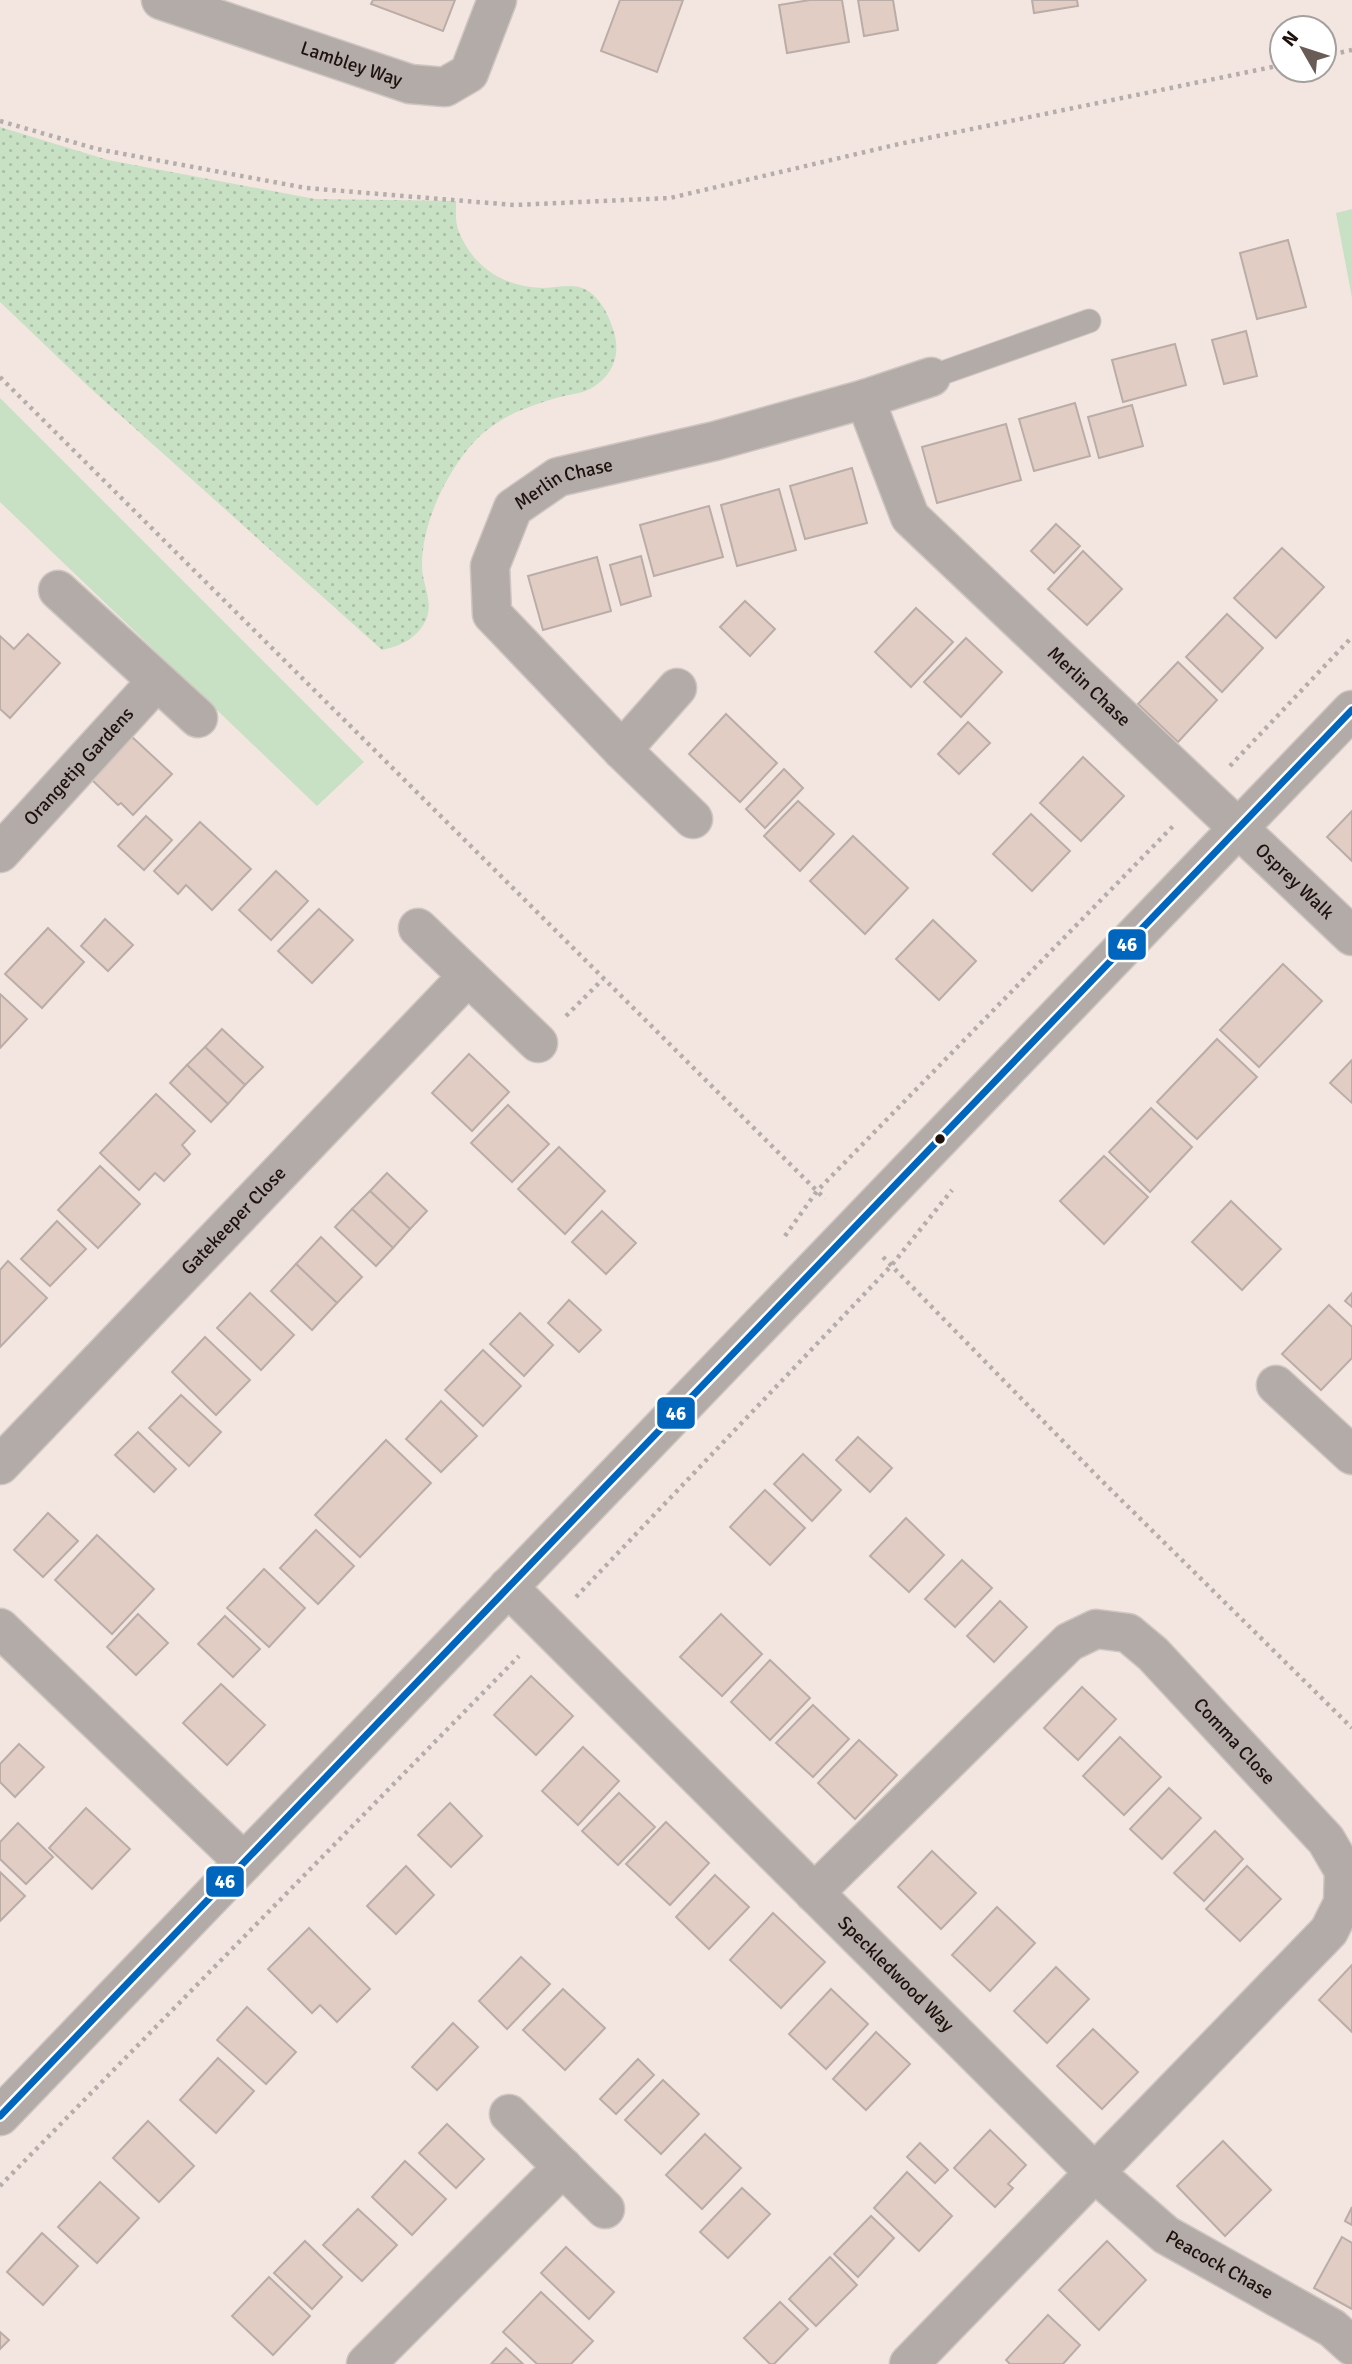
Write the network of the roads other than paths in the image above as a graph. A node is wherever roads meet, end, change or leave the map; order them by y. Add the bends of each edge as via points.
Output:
1 (161, 0) edge
2 (497, 0) edge
3 (1089, 321) dead end
4 (931, 377) joint
5 (865, 399) junction
6 (58, 590) dead end
7 (158, 681) junction
8 (677, 688) dead end
9 (1352, 710) edge
10 (198, 718) dead end
11 (622, 750) junction
12 (693, 819) dead end
13 (1238, 828) junction
14 (0, 853) edge
15 (418, 928) dead end
16 (1352, 936) edge
17 (468, 976) junction
18 (538, 1043) road end
19 (1276, 1385) dead end
20 (1352, 1455) edge
21 (0, 1465) edge
22 (508, 1587) junction
23 (0, 1628) edge
24 (244, 1862) junction
25 (814, 1893) junction
26 (509, 2114) dead end
27 (0, 2116) edge
28 (562, 2167) junction
29 (1095, 2173) junction
30 (606, 2210) dead end
31 (1352, 2346) edge
32 (366, 2364) edge
33 (909, 2364) edge

1 - 2 street, Lambley Way via 410,84 445,87 469,73
3 - 4 lane
4 - 5 street, Merlin Chase
5 - 11 street, Merlin Chase via 715,441 558,477 513,509 490,566 492,614
5 - 13 street, Merlin Chase via 910,517
6 - 7 street
7 - 10 street
7 - 14 street, Orangetip Gardens
8 - 11 street
9 - 13 street
11 - 12 street, Merlin Chase
13 - 16 street, Osprey Walk
13 - 22 street
15 - 17 street
17 - 18 street
17 - 21 street, Gatekeeper Close
19 - 20 street
22 - 24 street
22 - 25 street, Speckledwood Way
23 - 24 street
24 - 27 street
25 - 29 street, Speckledwood Way
25 - 29 street, Comma Close via 1069,1642 1096,1629 1128,1633 1153,1654 1326,1840 1344,1871 1343,1903 1329,1931
26 - 28 street
28 - 30 street
28 - 32 street
29 - 31 street, Peacock Chase via 1166,2235 1332,2328
29 - 33 street

